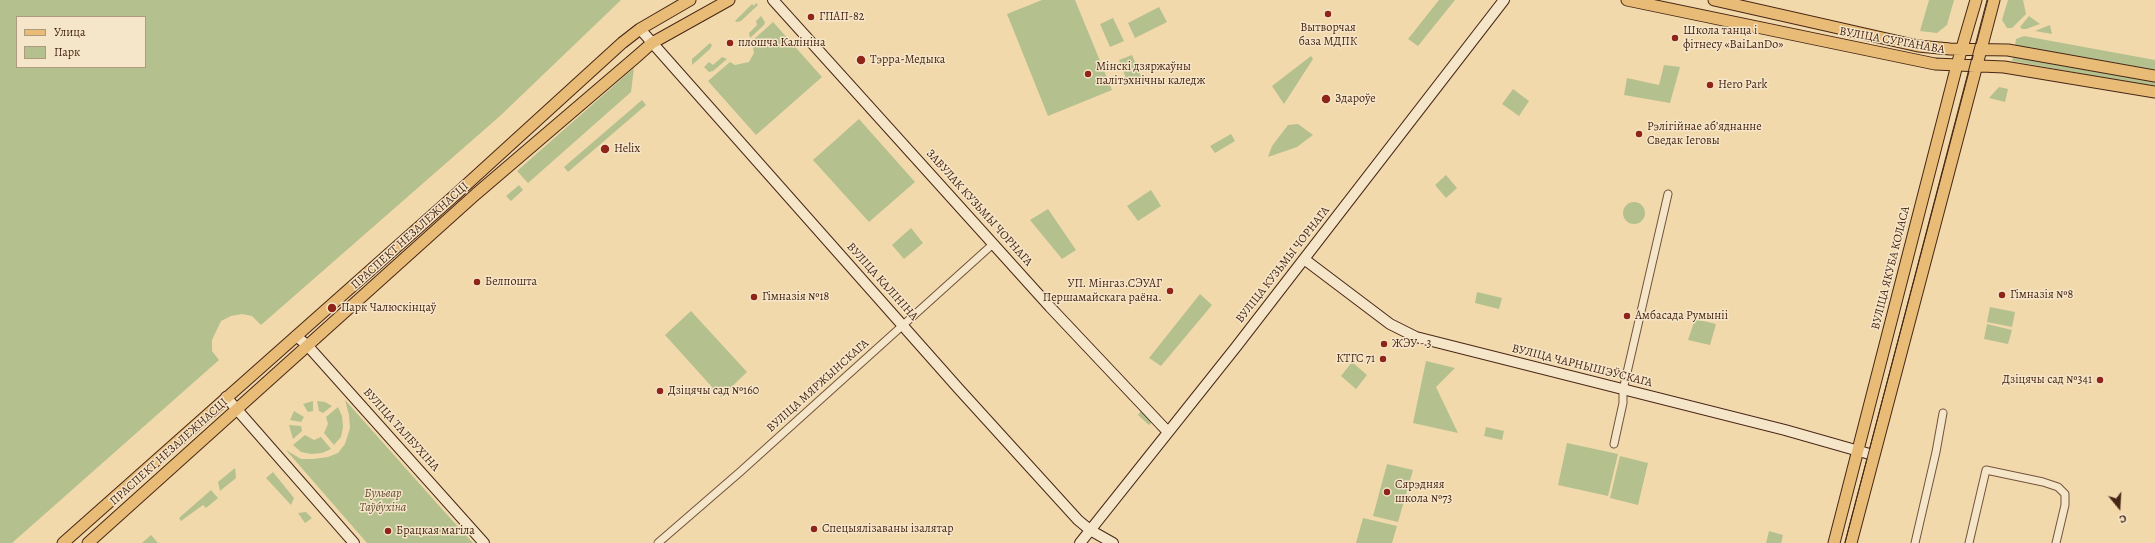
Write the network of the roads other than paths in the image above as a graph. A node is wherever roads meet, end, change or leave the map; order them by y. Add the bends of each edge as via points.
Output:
1 (690, 0) edge
2 (729, 0) edge
3 (773, 0) edge
4 (1504, 0) edge
5 (1626, 0) edge
6 (1714, 0) edge
7 (1976, 0) edge
8 (1994, 0) edge
9 (640, 28) junction
10 (652, 43) junction
11 (1962, 49) junction
12 (1980, 49) junction
13 (1956, 65) junction
14 (1976, 65) junction
15 (2155, 76) edge
16 (2155, 92) edge
17 (1668, 194) dead end
18 (993, 244) junction
19 (1304, 259) junction
20 (902, 325) junction
21 (296, 336) junction
22 (307, 345) junction
23 (1623, 390) junction
24 (226, 397) junction
25 (237, 410) junction
26 (1943, 413) dead end
27 (1168, 432) junction
28 (1614, 444) dead end
29 (1857, 451) junction
30 (1873, 455) junction
31 (1090, 530) junction
32 (63, 543) edge
33 (88, 543) edge
34 (354, 543) edge
35 (484, 543) edge
36 (658, 543) edge
37 (1080, 543) edge
38 (1113, 543) edge
39 (1834, 543) edge
40 (1851, 543) edge
41 (1915, 543) edge
42 (1969, 543) edge
43 (2056, 543) edge

1 - 9 main road, ПРАСПЕКТ НЕЗАЛЕЖНАСЦІ
2 - 10 main road, ПРАСПЕКТ НЕЗАЛЕЖНАСЦІ
3 - 18 main road, ЗАВУЛАК КУЗЬМЫ ЧОРНАГА
4 - 19 main road, ВУЛІЦА КУЗЬМЫ ЧОРНАГА
5 - 13 main road, ВУЛІЦА СУРГАНАВА via 1935,64
6 - 11 main road, ВУЛІЦА СУРГАНАВА via 1918,46
7 - 11 main road, ВУЛІЦА ЯКУБА КОЛАСА
8 - 12 main road
9 - 10 main road, ВУЛІЦА КАЛІНІНА
9 - 21 main road, ПРАСПЕКТ НЕЗАЛЕЖНАСЦІ
10 - 20 main road, ВУЛІЦА КАЛІНІНА
10 - 22 main road, ПРАСПЕКТ НЕЗАЛЕЖНАСЦІ
11 - 12 main road, ВУЛІЦА СУРГАНАВА
11 - 13 main road, ВУЛІЦА ЯКУБА КОЛАСА
12 - 14 main road
12 - 15 main road, ВУЛІЦА СУРГАНАВА via 2008,50
13 - 14 main road, ВУЛІЦА СУРГАНАВА
13 - 29 main road, ВУЛІЦА ЯКУБА КОЛАСА
14 - 16 main road, ВУЛІЦА СУРГАНАВА via 2018,68
14 - 30 main road
17 - 23 street
18 - 20 street, ВУЛІЦА МЯРЖЫНСКАГА
18 - 27 main road, ЗАВУЛАК КУЗЬМЫ ЧОРНАГА
19 - 23 main road, ВУЛІЦА ЧАРНЫШЭЎСКАГА via 1390,324 1416,337
19 - 27 main road, ВУЛІЦА КУЗЬМЫ ЧОРНАГА
20 - 31 main road, ВУЛІЦА КАЛІНІНА
20 - 36 street, ВУЛІЦА МЯРЖЫНСКАГА
21 - 22 main road, ВУЛІЦА ТАЛБУХІНА
21 - 24 main road, ПРАСПЕКТ НЕЗАЛЕЖНАСЦІ
22 - 25 main road, ПРАСПЕКТ НЕЗАЛЕЖНАСЦІ
22 - 35 main road, ВУЛІЦА ТАЛБУХІНА
23 - 28 street via 1623,403
23 - 29 main road, ВУЛІЦА ЧАРНЫШЭЎСКАГА
24 - 25 main road
24 - 32 main road, ПРАСПЕКТ НЕЗАЛЕЖНАСЦІ
25 - 33 main road, ПРАСПЕКТ НЕЗАЛЕЖНАСЦІ
25 - 34 main road
26 - 41 street
27 - 31 main road, ВУЛІЦА КУЗЬМЫ ЧОРНАГА
29 - 30 main road, ВУЛІЦА ЧАРНЫШЭЎСКАГА
29 - 39 main road, ВУЛІЦА ЯКУБА КОЛАСА
30 - 40 main road
31 - 37 main road, ВУЛІЦА КУЗЬМЫ ЧОРНАГА
31 - 38 main road, ВУЛІЦА КАЛІНІНА
42 - 43 street via 1986,470 2042,482 2062,490 2065,494 2065,505

